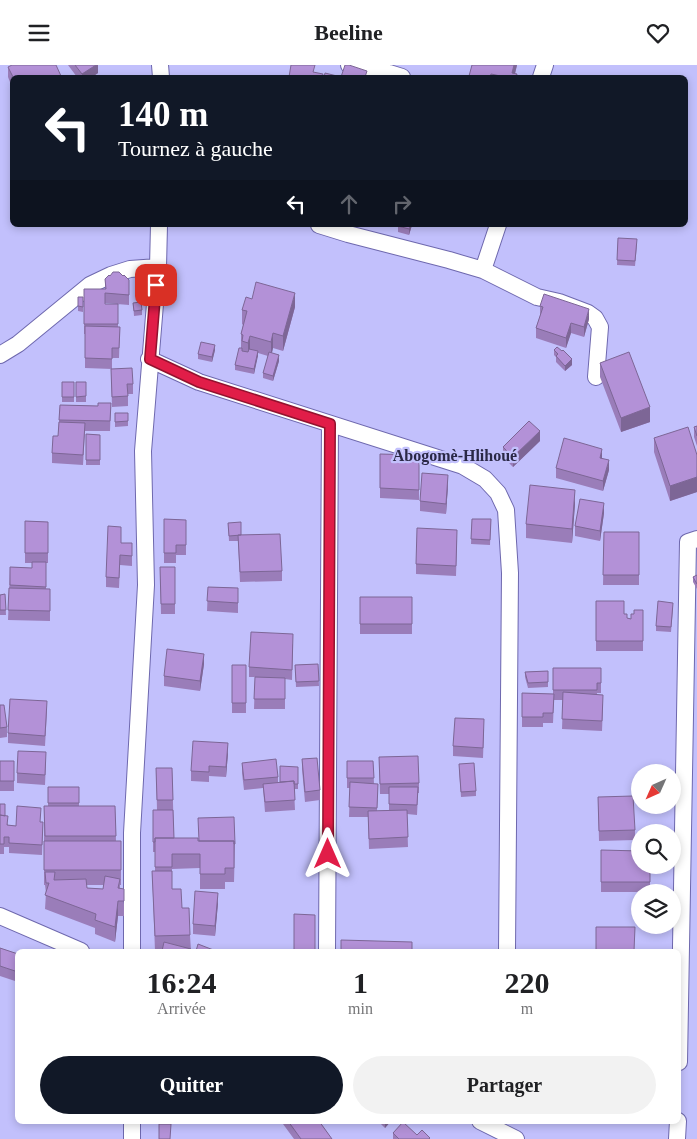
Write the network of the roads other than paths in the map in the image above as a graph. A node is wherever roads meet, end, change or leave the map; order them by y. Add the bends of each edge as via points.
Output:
1 (349, 65) edge
2 (396, 75) edge
3 (159, 227) edge
4 (325, 227) edge
5 (497, 227) edge
6 (158, 267) junction
7 (483, 270) junction
8 (0, 355) edge
9 (150, 359) junction
10 (596, 377) dead end
11 (330, 424) junction
12 (697, 539) edge
13 (691, 730) edge
14 (0, 916) edge
15 (76, 949) edge
16 (132, 949) edge
17 (327, 949) edge
18 (507, 949) edge
19 (681, 1007) edge
20 (132, 1124) edge
21 (489, 1124) edge
22 (678, 1124) edge
23 (509, 1131) edge
24 (132, 1139) edge
25 (677, 1139) edge

1 - 2 street
3 - 6 street
4 - 7 street
5 - 7 street
6 - 8 street via 130,269 90,285
6 - 9 street
7 - 10 street via 537,297 595,318 600,327
9 - 11 street via 199,382
9 - 16 street via 142,451 146,585 132,833
11 - 17 street
11 - 18 street via 463,466 485,479 498,493 506,509 510,573
12 - 13 street via 688,542
13 - 19 street
14 - 15 street
20 - 24 street
21 - 23 street
22 - 25 street

